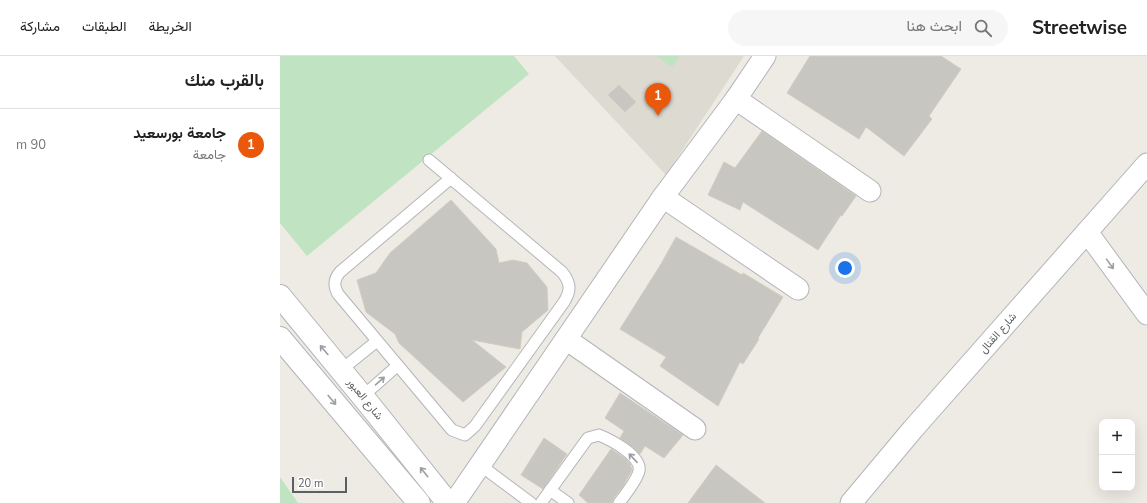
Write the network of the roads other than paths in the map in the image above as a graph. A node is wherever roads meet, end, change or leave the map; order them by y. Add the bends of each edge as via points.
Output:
1 (765, 56) edge
2 (736, 99) junction
3 (429, 160) dead end
4 (1147, 164) edge
5 (451, 178) junction
6 (870, 190) dead end
7 (663, 198) junction
8 (1086, 232) junction
9 (798, 288) dead end
10 (280, 296) edge
11 (1147, 314) edge
12 (304, 325) junction
13 (566, 339) junction
14 (281, 340) edge
15 (377, 341) junction
16 (397, 366) junction
17 (341, 370) junction
18 (363, 396) junction
19 (695, 429) dead end
20 (480, 465) junction
21 (550, 490) junction
22 (419, 503) edge
23 (448, 503) edge
24 (454, 503) edge
25 (531, 503) edge
26 (541, 503) edge
27 (568, 503) edge
28 (619, 503) edge
29 (851, 503) edge

1 - 2 street
2 - 6 street
2 - 7 street
3 - 5 lane
4 - 8 street, شارع القنال
5 - 15 lane via 336,277 334,282 338,294
5 - 16 lane via 562,272 570,286 568,294 475,426 465,435 452,430
7 - 9 street
7 - 13 street
8 -> 11 street
8 - 29 street, شارع القنال
10 - 12 street, شارع العبور
12 - 14 street
17 -> 12 street, شارع العبور
13 - 19 street
13 - 20 street
14 -> 22 street
15 - 16 lane
15 - 17 lane
18 -> 16 lane
17 - 18 street, شارع العبور
23 -> 18 street, شارع العبور
20 - 24 street
20 - 25 lane
21 - 26 lane
21 - 27 lane
28 -> 21 lane via 638,473 638,463 632,455 599,435 584,442

